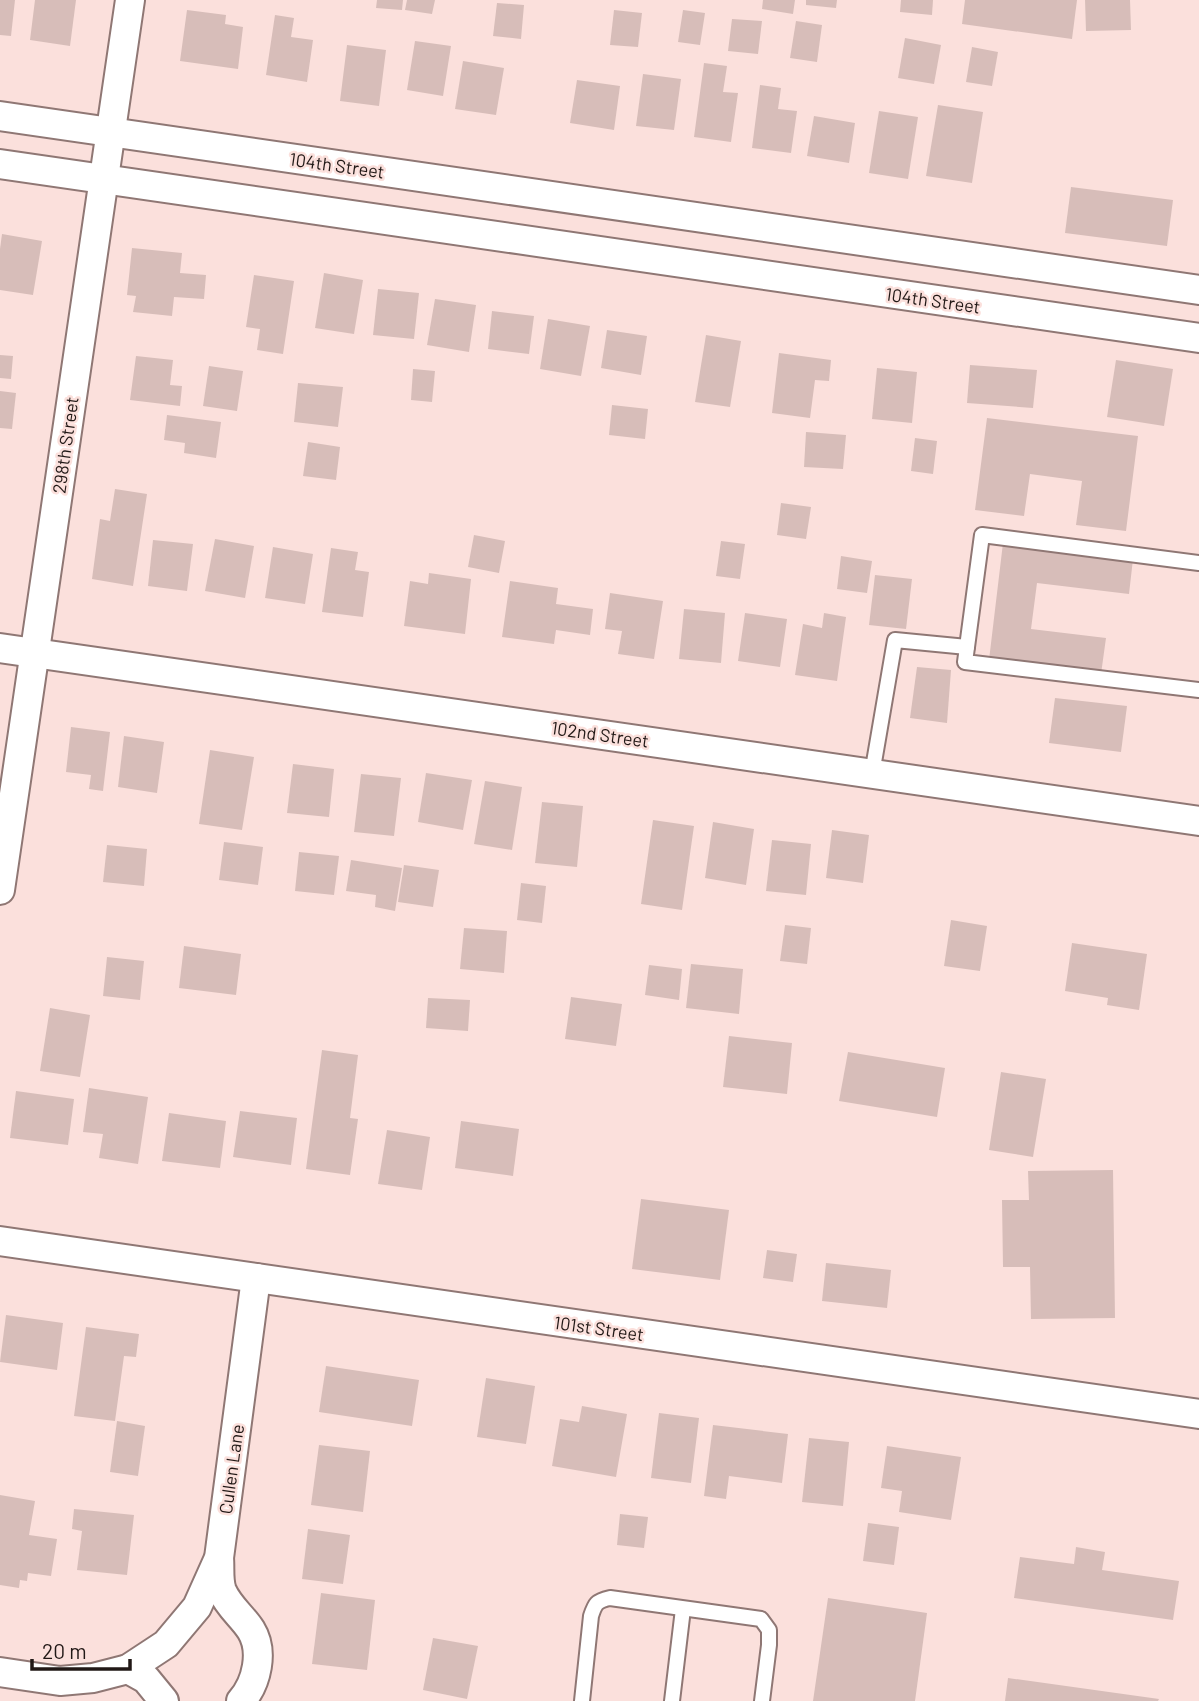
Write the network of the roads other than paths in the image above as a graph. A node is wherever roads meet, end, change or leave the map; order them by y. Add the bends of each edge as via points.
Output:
1 (130, 0) edge
2 (0, 116) edge
3 (111, 132) junction
4 (0, 164) edge
5 (104, 179) junction
6 (673, 214) junction
7 (666, 261) junction
8 (1199, 290) edge
9 (1199, 338) edge
10 (1199, 563) edge
11 (967, 647) junction
12 (0, 648) edge
13 (34, 653) junction
14 (1199, 690) edge
15 (873, 774) junction
16 (1199, 821) edge
17 (0, 890) edge
18 (0, 1241) edge
19 (256, 1278) junction
20 (1199, 1414) edge
21 (219, 1558) junction
22 (683, 1609) junction
23 (128, 1669) junction
24 (0, 1672) edge
25 (164, 1701) edge
26 (242, 1701) edge
27 (582, 1701) edge
28 (672, 1701) edge
29 (762, 1701) edge

1 - 3 street, 298th Street
2 - 3 street, 104th Street
3 - 5 street, 298th Street
3 - 6 street, 104th Street
4 - 5 street, 104th Street
5 - 7 street, 104th Street
5 - 13 street, 298th Street
6 - 7 street
6 - 8 street, 104th Street
7 - 9 street, 104th Street
10 - 11 lane via 982,535
11 - 14 lane via 965,662
11 - 15 lane via 895,639
12 - 13 street, 102nd Street
13 - 15 street, 102nd Street
13 - 17 street, 298th Street
15 - 16 street, 102nd Street
18 - 19 street, 101st Street
19 - 20 street, 101st Street
19 - 21 street, Cullen Lane
21 - 23 street, Cullen Lane via 197,1607 166,1644
21 - 26 street via 221,1589 252,1631 257,1651 256,1672
22 - 27 lane via 610,1598 595,1604
22 - 28 lane
22 - 29 lane via 761,1619 769,1630
23 - 24 street, Cullen Lane via 60,1681
23 - 25 street via 146,1679

